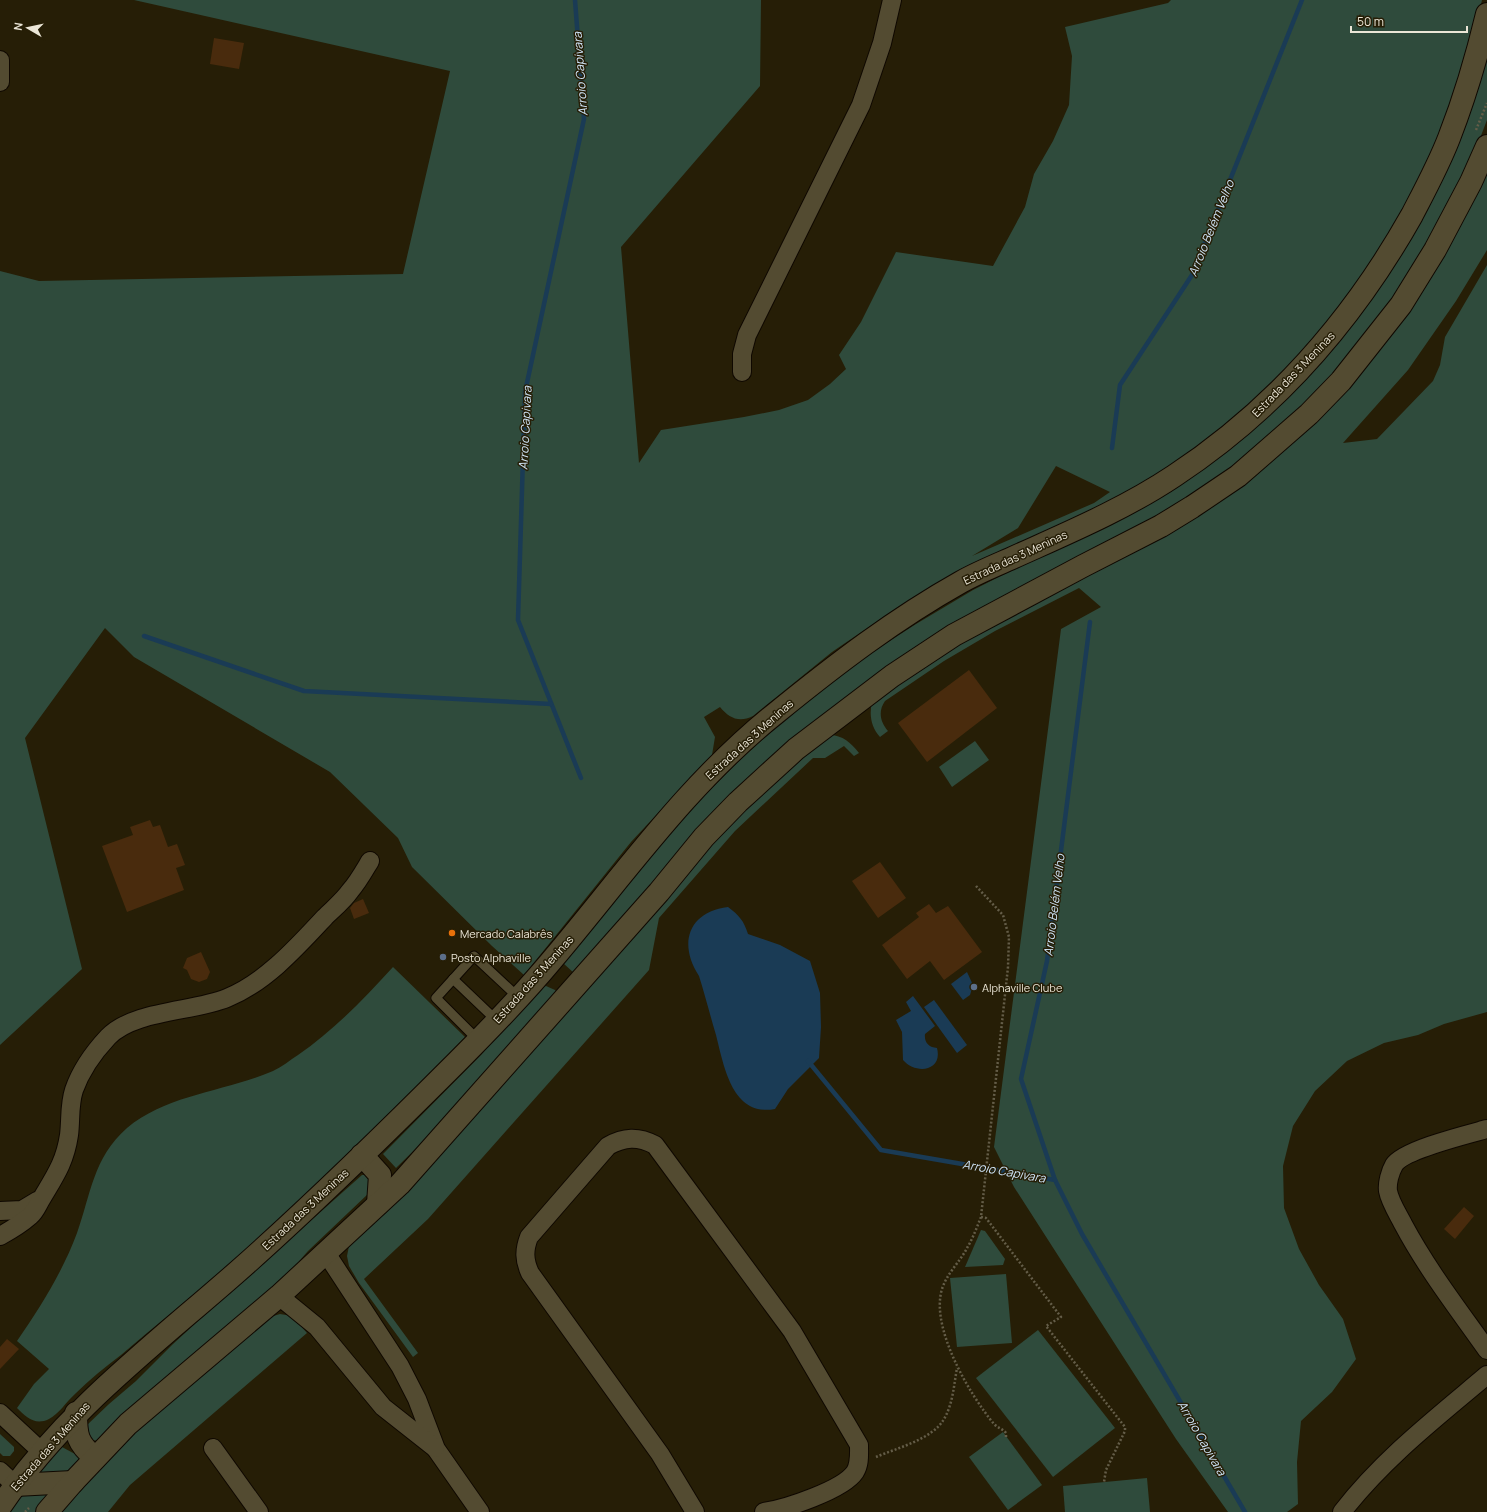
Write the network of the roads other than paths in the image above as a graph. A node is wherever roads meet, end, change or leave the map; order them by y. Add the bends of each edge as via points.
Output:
1 (892, 0) edge
2 (1487, 14) edge
3 (0, 60) edge
4 (0, 82) edge
5 (1487, 146) edge
6 (742, 372) dead end
7 (370, 861) dead end
8 (550, 963) junction
9 (453, 979) junction
10 (577, 985) junction
11 (518, 997) junction
12 (496, 1020) junction
13 (478, 1040) junction
14 (1487, 1129) edge
15 (362, 1155) junction
16 (41, 1199) junction
17 (378, 1204) junction
18 (0, 1211) edge
19 (0, 1218) edge
20 (0, 1231) edge
21 (0, 1236) edge
22 (326, 1253) junction
23 (279, 1296) junction
24 (1487, 1350) edge
25 (1487, 1375) edge
26 (0, 1413) edge
27 (76, 1413) junction
28 (213, 1448) dead end
29 (436, 1449) junction
30 (42, 1452) junction
31 (95, 1458) junction
32 (7, 1478) edge
33 (73, 1482) junction
34 (0, 1507) edge
35 (775, 1511) edge
36 (47, 1512) edge
37 (259, 1512) edge
38 (480, 1512) edge
39 (695, 1512) edge
40 (1342, 1512) edge

1 - 6 street via 882,44 861,105 747,335 742,354
2 - 8 main road, Estrada das 3 Meninas via 1467,89 1450,136 1423,195 1390,255 1365,292 1338,328 1291,380 1251,418 1175,476 1086,524 964,580 900,619 842,660 769,718 715,766 677,806
3 - 4 street
5 - 10 main road via 1449,226 1405,299 1341,381 1309,414 1238,476 1192,508 954,635 892,676 829,723 738,802 704,837
7 - 16 street via 350,892 308,936 247,987 227,998 148,1016 109,1035 82,1070 70,1104 69,1133 64,1160
8 - 10 main road
8 - 11 main road, Estrada das 3 Meninas
9 - 11 lane via 474,956
9 - 12 lane
9 - 13 lane via 436,998
10 - 17 main road via 400,1184
11 - 12 main road, Estrada das 3 Meninas
12 - 13 main road, Estrada das 3 Meninas
13 - 15 main road, Estrada das 3 Meninas
14 - 24 street via 1406,1155 1395,1164 1389,1177 1388,1190 1392,1203 1412,1240
15 - 17 main road via 380,1175
15 - 27 main road, Estrada das 3 Meninas via 256,1255
16 - 18 street via 22,1210
16 - 21 street via 32,1215
17 - 22 main road
19 - 20 street
22 - 23 main road
22 - 29 street via 400,1366 417,1399
23 - 29 street via 317,1327 383,1407
23 - 31 main road via 156,1399
25 - 40 street via 1411,1438 1380,1468
26 - 30 street
27 - 30 main road, Estrada das 3 Meninas
27 - 31 main road via 76,1432 80,1442
28 - 37 street
29 - 38 street
30 - 32 main road, Estrada das 3 Meninas
31 - 33 main road
32 - 33 main road
32 - 34 main road, Estrada das 3 Meninas
33 - 36 main road
35 - 39 street via 847,1482 859,1464 858,1445 792,1331 655,1145 636,1138 626,1139 608,1146 529,1237 525,1247 526,1265 660,1454

